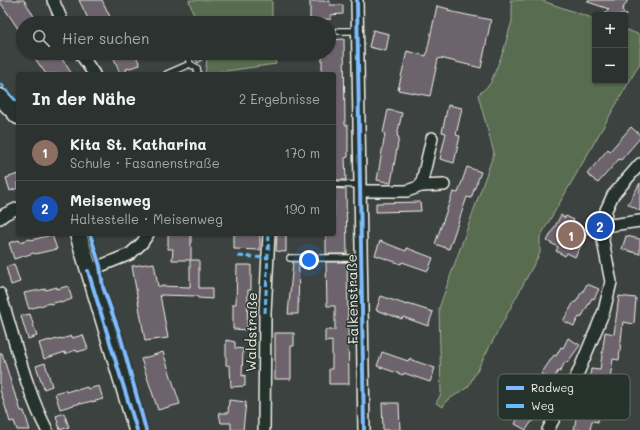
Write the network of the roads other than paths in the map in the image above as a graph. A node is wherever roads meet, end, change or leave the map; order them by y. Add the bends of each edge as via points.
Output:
1 (53, 0) edge
2 (357, 0) edge
3 (60, 16) edge
4 (339, 31) dead end
5 (358, 31) junction
6 (85, 60) edge
7 (189, 60) edge
8 (190, 64) junction
9 (93, 72) edge
10 (172, 72) edge
11 (198, 72) edge
12 (0, 98) edge
13 (16, 114) edge
14 (432, 138) dead end
15 (640, 164) edge
16 (336, 184) edge
17 (444, 185) dead end
18 (421, 186) junction
19 (361, 188) junction
20 (16, 209) edge
21 (0, 218) edge
22 (640, 221) edge
23 (604, 226) junction
24 (79, 236) edge
25 (147, 236) edge
26 (269, 236) edge
27 (290, 258) dead end
28 (362, 258) junction
29 (88, 271) junction
30 (0, 294) edge
31 (577, 374) edge
32 (553, 420) edge
33 (47, 430) edge
34 (137, 430) edge
35 (264, 430) edge
36 (364, 430) edge
37 (548, 430) edge

1 - 3 street
2 - 5 street, Falkenstraße
4 - 5 lane
5 - 19 street, Falkenstraße
6 - 9 street
7 - 8 lane
8 - 10 lane
8 - 11 lane via 197,68
12 - 13 main road
14 - 18 street
15 - 23 street via 613,195 606,210
16 - 19 lane
17 - 18 street
18 - 19 street via 407,191
19 - 28 street, Falkenstraße
20 - 21 street
22 - 23 street
23 - 31 street via 603,241 611,282 604,311
24 - 29 main road
25 - 29 street via 130,254
26 - 35 street, Waldstraße
27 - 28 lane
28 - 36 street, Falkenstraße
29 - 34 main road
30 - 33 street via 22,366
32 - 37 street

